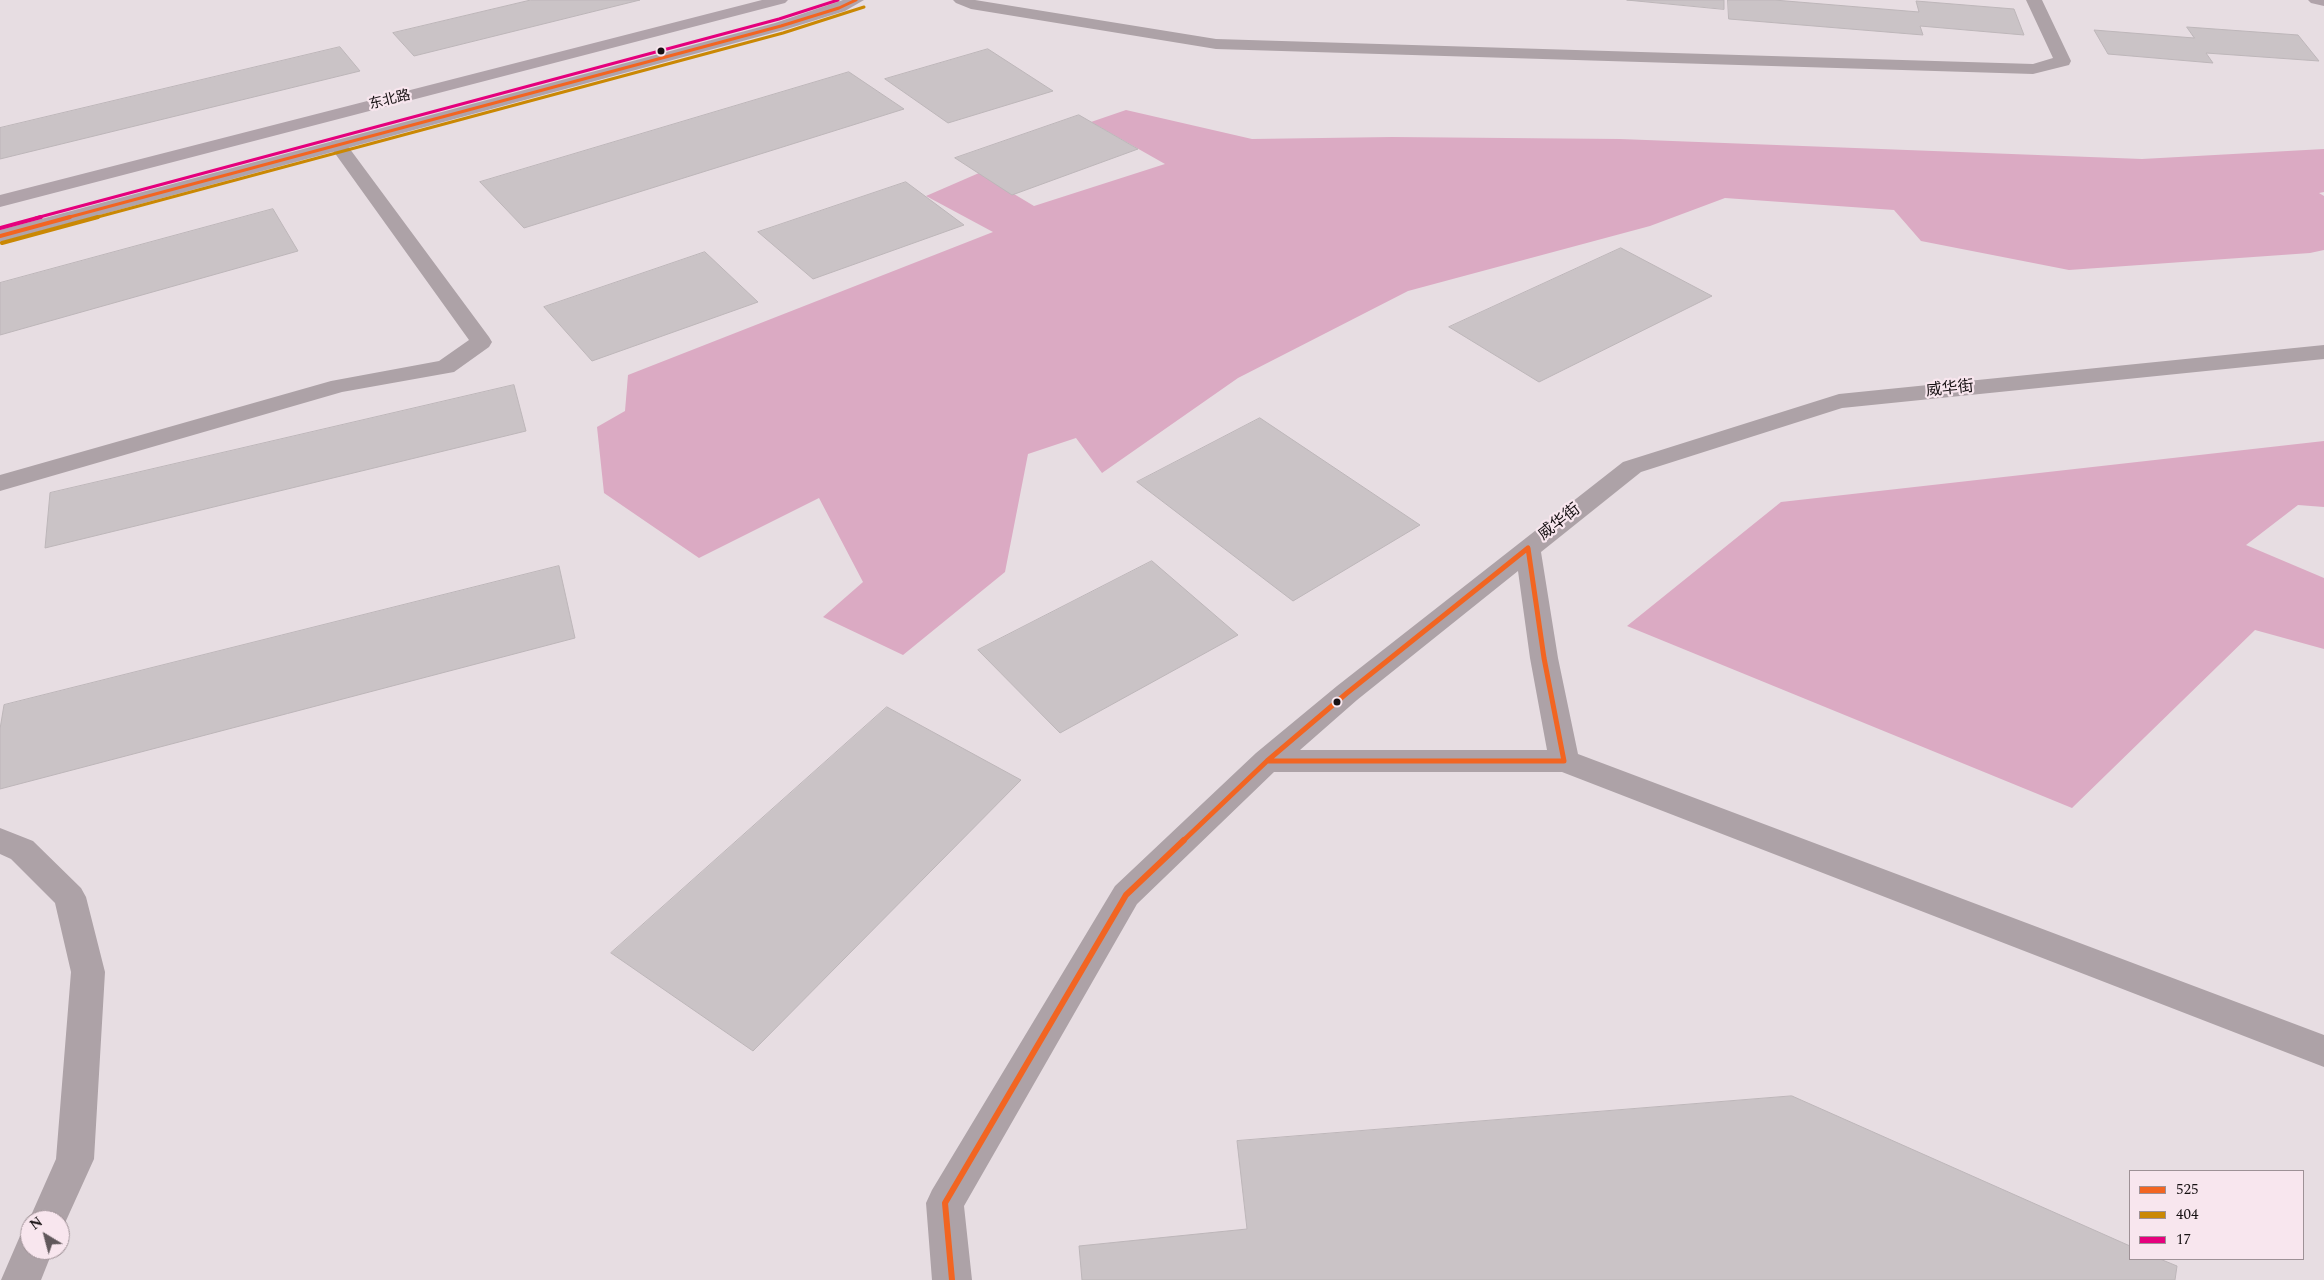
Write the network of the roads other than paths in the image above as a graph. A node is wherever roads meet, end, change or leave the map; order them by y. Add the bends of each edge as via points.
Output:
1 (780, 0) edge
2 (856, 0) edge
3 (961, 0) edge
4 (2034, 0) edge
5 (2316, 0) edge
6 (2324, 1) edge
7 (338, 145) junction
8 (0, 201) edge
9 (0, 236) edge
10 (2324, 352) edge
11 (0, 483) edge
12 (1528, 548) junction
13 (1267, 761) junction
14 (1564, 761) junction
15 (0, 840) edge
16 (2324, 1051) edge
17 (53, 1210) edge
18 (30, 1260) edge
19 (21, 1280) edge
20 (952, 1280) edge

1 - 8 main road, 东北路
2 - 7 main road, 东北路 via 781,26
3 - 4 street via 1216,44 2034,69 2063,61
5 - 6 main road
7 - 9 main road, 东北路
7 - 11 street via 481,342 446,367 339,386
10 - 12 street, 威华街 via 1839,401 1632,467
12 - 13 street, 威华街
12 - 14 street via 1544,658
13 - 14 street
13 - 20 street, 威华街 via 1126,895 945,1203
14 - 16 street
15 - 17 street via 22,850 70,897 88,972 76,1158
18 - 19 street

